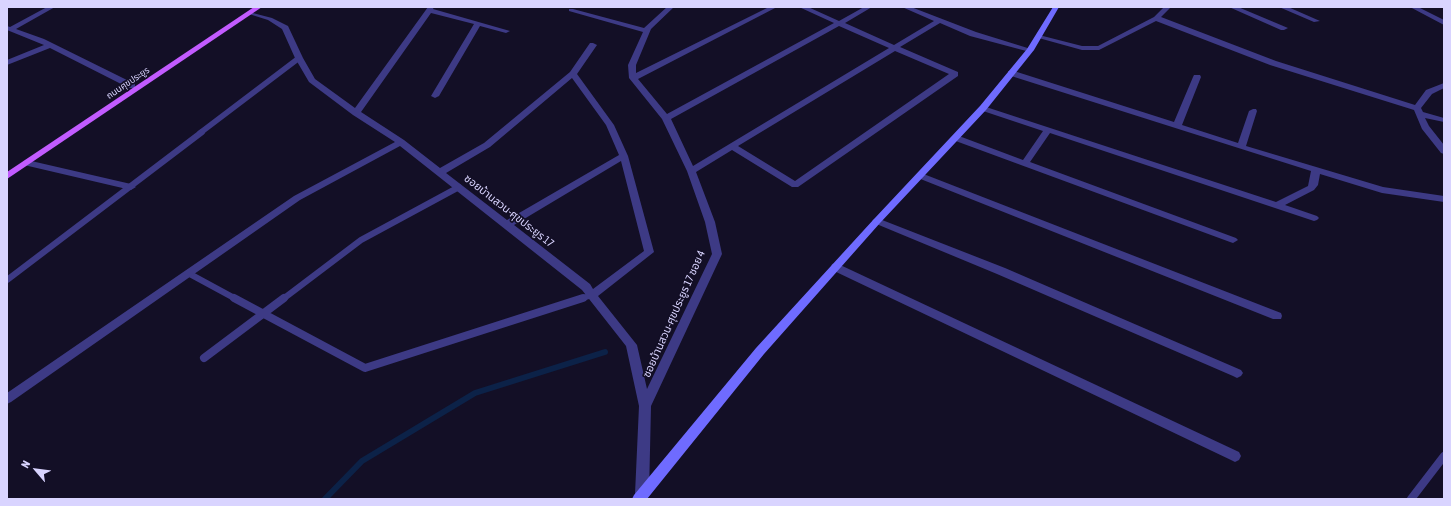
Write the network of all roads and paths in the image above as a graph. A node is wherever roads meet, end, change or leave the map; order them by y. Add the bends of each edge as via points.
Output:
1 (52, 7) edge
2 (259, 7) edge
3 (576, 7) edge
4 (671, 7) edge
5 (774, 7) edge
6 (802, 7) edge
7 (869, 7) edge
8 (905, 7) edge
9 (1056, 7) edge
10 (1168, 7) edge
11 (1232, 7) edge
12 (1282, 7) edge
13 (1413, 7) edge
14 (430, 9) edge
15 (250, 10) edge
16 (1156, 18) junction
17 (939, 21) junction
18 (1316, 21) dead end
19 (478, 23) junction
20 (840, 23) junction
21 (1444, 23) edge
22 (9, 28) edge
23 (1284, 28) dead end
24 (506, 31) dead end
25 (647, 31) junction
26 (1039, 37) junction
27 (593, 45) dead end
28 (49, 46) junction
29 (895, 48) junction
30 (1030, 50) junction
31 (299, 58) junction
32 (7, 63) edge
33 (1012, 73) junction
34 (573, 74) junction
35 (1197, 77) dead end
36 (634, 78) junction
37 (1444, 85) edge
38 (132, 86) junction
39 (435, 96) dead end
40 (983, 108) junction
41 (1253, 111) dead end
42 (1419, 111) junction
43 (356, 113) junction
44 (666, 118) junction
45 (1444, 120) edge
46 (1177, 126) junction
47 (1048, 129) junction
48 (956, 138) junction
49 (401, 142) junction
50 (732, 146) junction
51 (1241, 147) junction
52 (1444, 151) edge
53 (624, 156) junction
54 (27, 163) junction
55 (1025, 163) junction
56 (7, 170) edge
57 (1316, 170) junction
58 (691, 171) junction
59 (440, 172) junction
60 (7, 176) edge
61 (921, 176) junction
62 (131, 187) junction
63 (459, 187) junction
64 (1444, 199) edge
65 (1275, 206) junction
66 (1314, 218) dead end
67 (877, 221) junction
68 (506, 225) junction
69 (1234, 240) dead end
70 (836, 267) junction
71 (188, 273) junction
72 (7, 280) edge
73 (592, 295) junction
74 (263, 313) junction
75 (1277, 316) dead end
76 (204, 358) dead end
77 (1237, 373) dead end
78 (7, 399) edge
79 (645, 406) junction
80 (1235, 456) dead end
81 (1444, 456) edge
82 (640, 497) edge
83 (1411, 499) edge

1 - 22 street
2 - 15 main road, ถนนศุขประยูร
3 - 25 street via 572,10
4 - 25 street
5 - 36 street
6 - 20 street
7 - 20 street
8 - 17 street
9 - 26 street
10 - 16 street
11 - 23 street
12 - 18 street
13 - 21 street
14 - 19 street
14 - 43 street
15 - 31 street, ซอยบ้านสวน-ศุขประยูร 17 via 270,18 285,28
15 - 38 main road, ถนนศุขประยูร
15 - 54 main road, ถนนศุขประยูร
16 - 26 street via 1099,48 1082,48
16 - 42 street via 1273,63
17 - 29 street
17 - 30 street via 972,34
19 - 24 street
19 - 39 street
20 - 29 street
20 - 44 street
22 - 28 street
25 - 36 street via 632,64
26 - 30 street
27 - 34 street
28 - 32 street
28 - 38 street
29 - 50 street
29 - 50 street via 955,74 795,185
30 - 33 street
31 - 43 street, ซอยบ้านสวน-ศุขประยูร 17 via 312,80
31 - 62 lane
33 - 40 street
33 - 46 street
34 - 53 street via 610,125
34 - 59 street via 487,146
35 - 46 street
36 - 44 street, ซอยบ้านสวน-ศุขประยูร 17 ซอย 4
37 - 42 street via 1429,92
38 - 56 main road, ถนนศุขประยูร
40 - 47 street
40 - 48 street
41 - 51 street
42 - 45 street
42 - 52 street via 1425,127
43 - 49 street, ซอยบ้านสวน-ศุขประยูร 17
44 - 58 street, ซอยบ้านสวน-ศุขประยูร 17 ซอย 4
46 - 51 street
47 - 55 street
47 - 65 street
48 - 55 street
48 - 61 street
49 - 59 street, ซอยบ้านสวน-ศุขประยูร 17
49 - 71 street via 297,198
50 - 58 street
51 - 57 street
53 - 68 street
53 - 73 street via 649,252
54 - 60 main road, ถนนศุขประยูร
54 - 62 street
55 - 69 street
57 - 64 street via 1382,190
57 - 65 street via 1311,188
58 - 79 street, ซอยบ้านสวน-ศุขประยูร 17 ซอย 4 via 710,222 717,254
59 - 63 street, ซอยบ้านสวน-ศุขประยูร 17
61 - 67 street
61 - 75 street
62 - 72 lane
63 - 68 street, ซอยบ้านสวน-ศุขประยูร 17
63 - 74 lane via 361,240
65 - 66 street
67 - 70 street
67 - 77 street via 1001,271
68 - 73 street, ซอยบ้านสวน-ศุขประยูร 17 via 586,287
70 - 80 street
70 - 82 street via 760,351
71 - 74 lane
71 - 78 street
73 - 74 lane via 364,368
73 - 79 street, ซอยบ้านสวน-ศุขประยูร 17 via 631,345
74 - 76 lane
79 - 82 street, ซอยบ้านสวน-ศุขประยูร 17
81 - 83 lane

